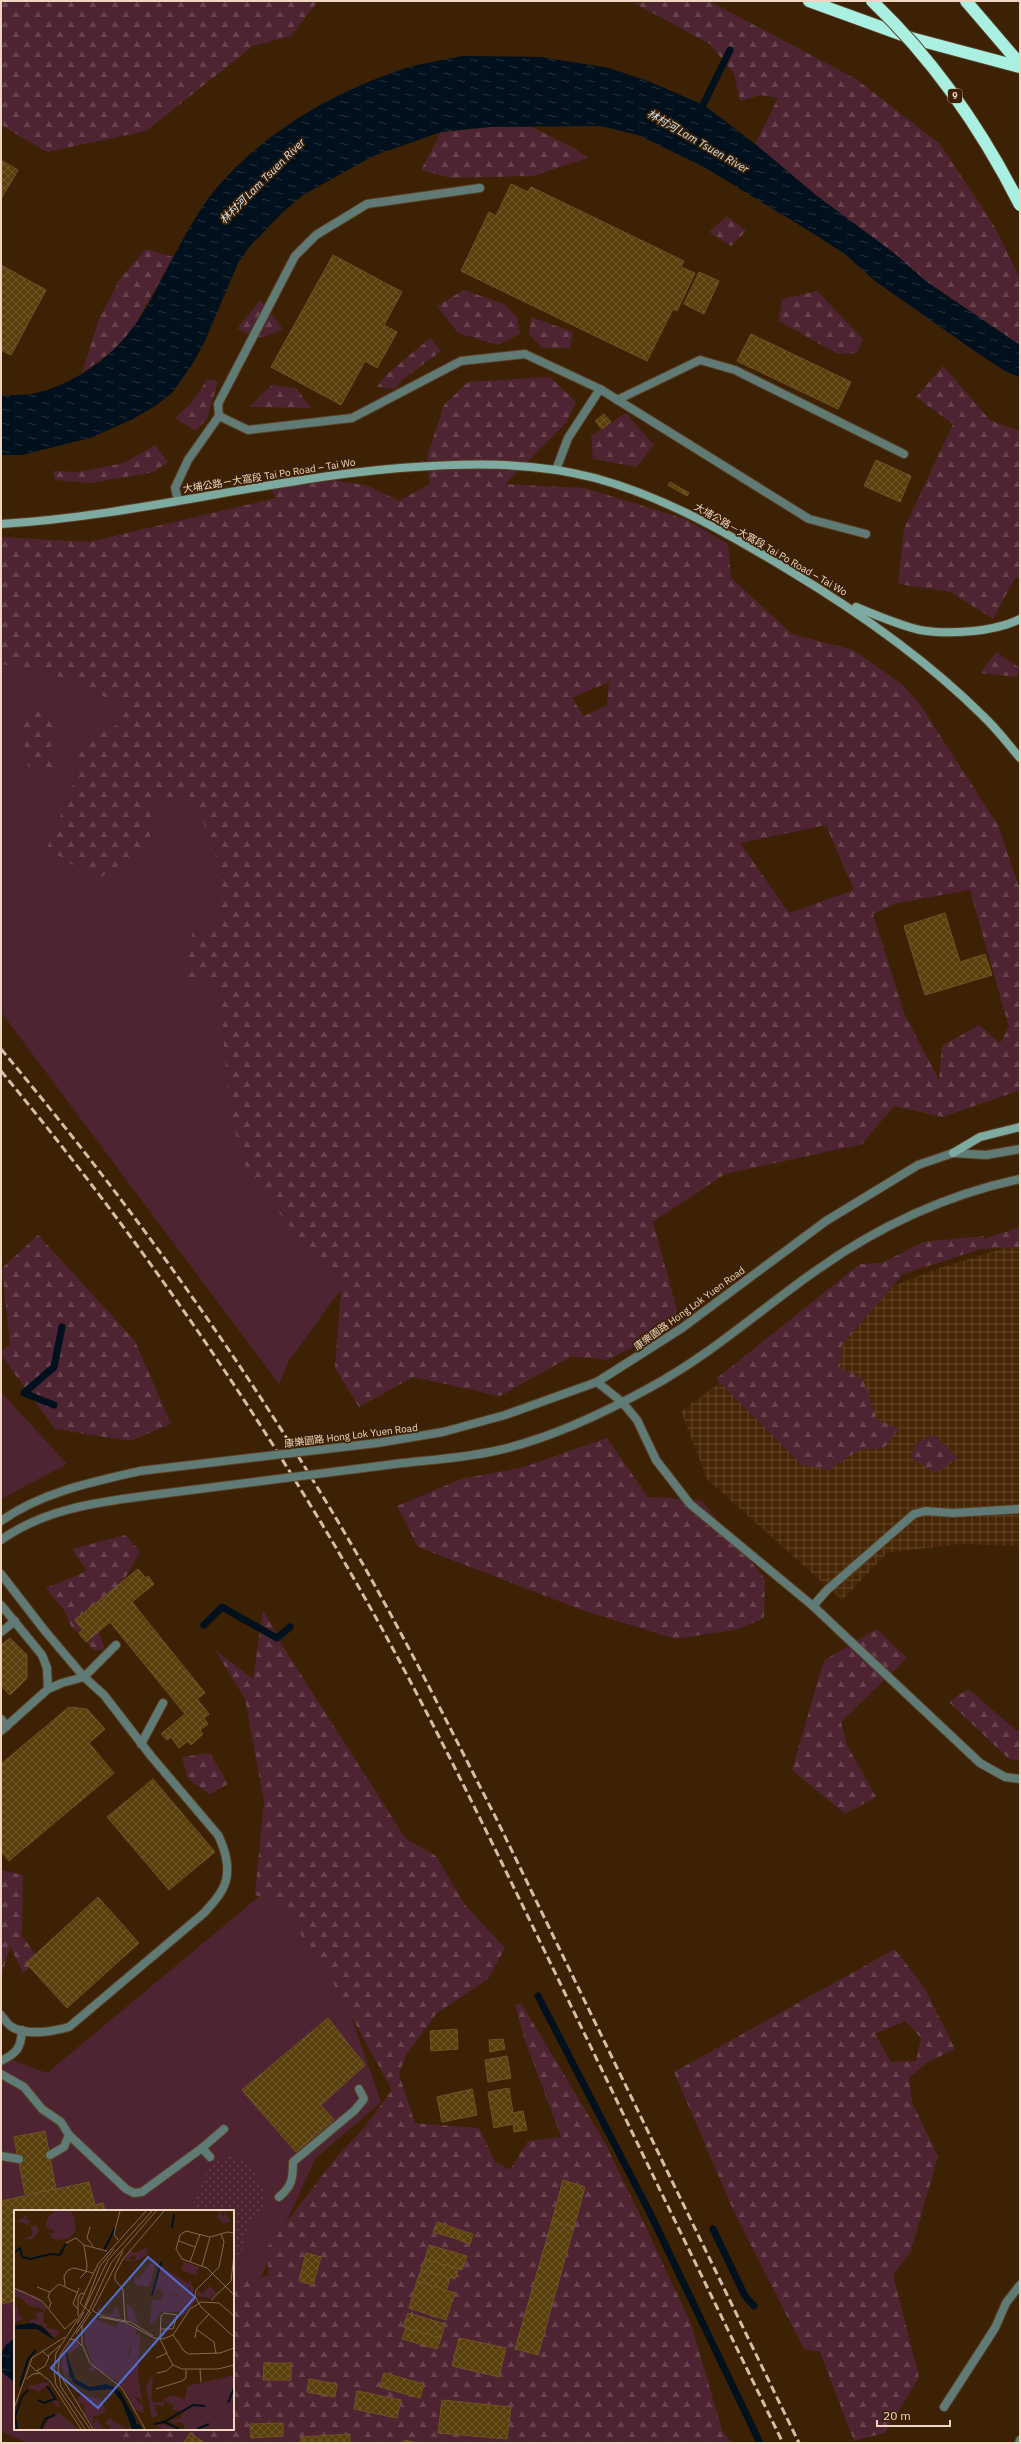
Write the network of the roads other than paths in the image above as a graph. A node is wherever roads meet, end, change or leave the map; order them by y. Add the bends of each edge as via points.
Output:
1 (809, 1) edge
2 (872, 1) edge
3 (966, 1) edge
4 (1020, 66) edge
5 (480, 188) dead end
6 (1020, 205) edge
7 (600, 389) junction
8 (617, 400) junction
9 (219, 416) junction
10 (904, 454) dead end
11 (556, 470) junction
12 (178, 500) junction
13 (1, 524) edge
14 (866, 534) dead end
15 (845, 604) junction
16 (1020, 619) edge
17 (1020, 758) edge
18 (1020, 1127) edge
19 (1020, 1149) edge
20 (953, 1153) junction
21 (1020, 1179) edge
22 (597, 1382) junction
23 (622, 1402) junction
24 (1020, 1509) edge
25 (1, 1521) edge
26 (1, 1540) edge
27 (1, 1574) edge
28 (1, 1605) edge
29 (813, 1606) junction
30 (15, 1621) junction
31 (3, 1629) edge
32 (116, 1645) dead end
33 (84, 1677) junction
34 (48, 1689) junction
35 (163, 1703) dead end
36 (1, 1720) edge
37 (4, 1729) edge
38 (142, 1744) junction
39 (1020, 1779) edge
40 (1, 2016) edge
41 (22, 2030) junction
42 (1, 2061) edge
43 (1, 2074) edge
44 (359, 2089) dead end
45 (224, 2130) dead end
46 (68, 2135) junction
47 (202, 2148) junction
48 (50, 2154) dead end
49 (1, 2156) edge
50 (210, 2157) dead end
51 (18, 2159) dead end
52 (279, 2197) dead end
53 (1020, 2285) edge
54 (944, 2407) dead end
55 (1020, 2440) edge
56 (1019, 2443) edge

1 - 4 highway via 911,38
2 - 6 highway, 9, bridge via 921,54 960,102
3 - 4 highway
5 - 9 street via 367,204 316,235 295,256 218,404
7 - 8 street
7 - 9 street via 525,354 461,361 352,418 248,430
7 - 11 street via 568,438
8 - 10 street via 700,360 736,370
8 - 14 street via 809,519
9 - 12 street via 188,460 175,488
11 - 12 main road, 大埔公路－大窩段 Tai Po Road – Tai Wo via 500,463 426,466 338,473
11 - 15 main road, 大埔公路－大窩段 Tai Po Road – Tai Wo via 595,478 686,511
12 - 13 main road, 大埔公路－大窩段 Tai Po Road – Tai Wo
15 - 16 main road, 大埔公路－大窩段 Tai Po Road – Tai Wo via 920,630 984,630
15 - 17 main road, 大埔公路－大窩段 Tai Po Road – Tai Wo via 893,638 984,716
18 - 20 main road via 980,1137
19 - 20 street, 康樂園路 Hong Lok Yuen Road via 986,1155
20 - 22 street, 康樂園路 Hong Lok Yuen Road via 918,1165 826,1221 682,1328
21 - 23 street via 966,1193 884,1228 813,1272 701,1356 652,1387
22 - 23 street
22 - 25 street, 康樂園路 Hong Lok Yuen Road, bridge via 497,1417 444,1432 377,1443 140,1471 65,1490 35,1502
23 - 26 street, bridge via 585,1420 520,1445 483,1453 117,1500 53,1513 31,1522
23 - 29 street via 637,1420 656,1460 690,1504
24 - 29 street via 953,1513 925,1511 914,1514 826,1590
27 - 33 street
28 - 30 street
29 - 39 street via 980,1763 1005,1777
30 - 31 street
30 - 34 street via 42,1654 47,1668
32 - 33 street
33 - 34 street
33 - 38 street via 104,1695
34 - 37 street
35 - 38 street
36 - 37 street
38 - 41 street via 223,1844 227,1866 222,1890 204,1913 69,2027 55,2030
40 - 41 street via 12,2027
41 - 42 street via 15,2053
43 - 46 street via 24,2087 42,2109 61,2122
44 - 52 street via 364,2099 355,2110 293,2162 293,2181
45 - 47 street
46 - 47 street via 126,2189 134,2193 142,2192
46 - 48 street via 64,2147
47 - 50 street
49 - 51 street
53 - 54 street via 1006,2303 996,2328
55 - 56 street

